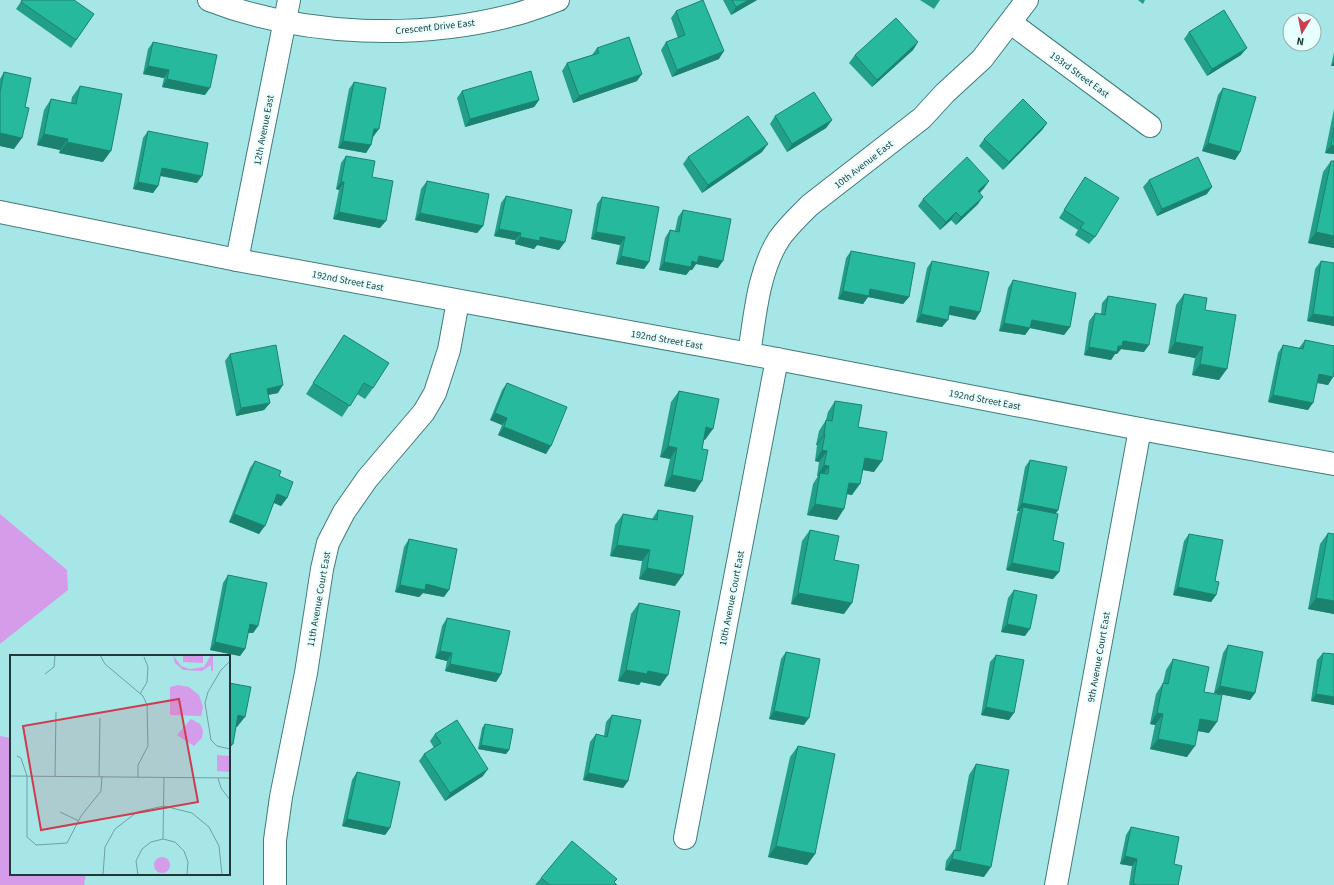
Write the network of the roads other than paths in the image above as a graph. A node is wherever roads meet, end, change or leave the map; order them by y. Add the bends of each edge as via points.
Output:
1 (209, 0) edge
2 (289, 0) edge
3 (558, 0) edge
4 (1026, 0) edge
5 (285, 22) junction
6 (1010, 22) junction
7 (1150, 126) dead end
8 (0, 212) edge
9 (237, 260) junction
10 (458, 301) junction
11 (749, 354) junction
12 (777, 359) junction
13 (1140, 429) junction
14 (1334, 464) edge
15 (685, 838) dead end
16 (274, 885) edge
17 (1056, 885) edge

1 - 5 street, Crescent Drive East
2 - 5 street, 12th Avenue East
3 - 5 street, Crescent Drive East via 518,14 460,26 402,31 343,30
4 - 6 street, 10th Avenue East
5 - 9 street, 12th Avenue East
6 - 7 street, 193rd Street East
6 - 11 street, 10th Avenue East via 982,59 922,118 810,205 779,239 768,261 761,285
8 - 9 street, 192nd Street East
9 - 10 street, 192nd Street East
10 - 11 street, 192nd Street East
10 - 16 street, 11th Avenue Court East via 449,350 435,394 424,412 367,479 344,512 328,543 306,673 281,797 275,840
11 - 12 street, 192nd Street East
12 - 13 street, 192nd Street East
12 - 15 street, 10th Avenue Court East
13 - 14 street, 192nd Street East
13 - 17 street, 9th Avenue Court East

